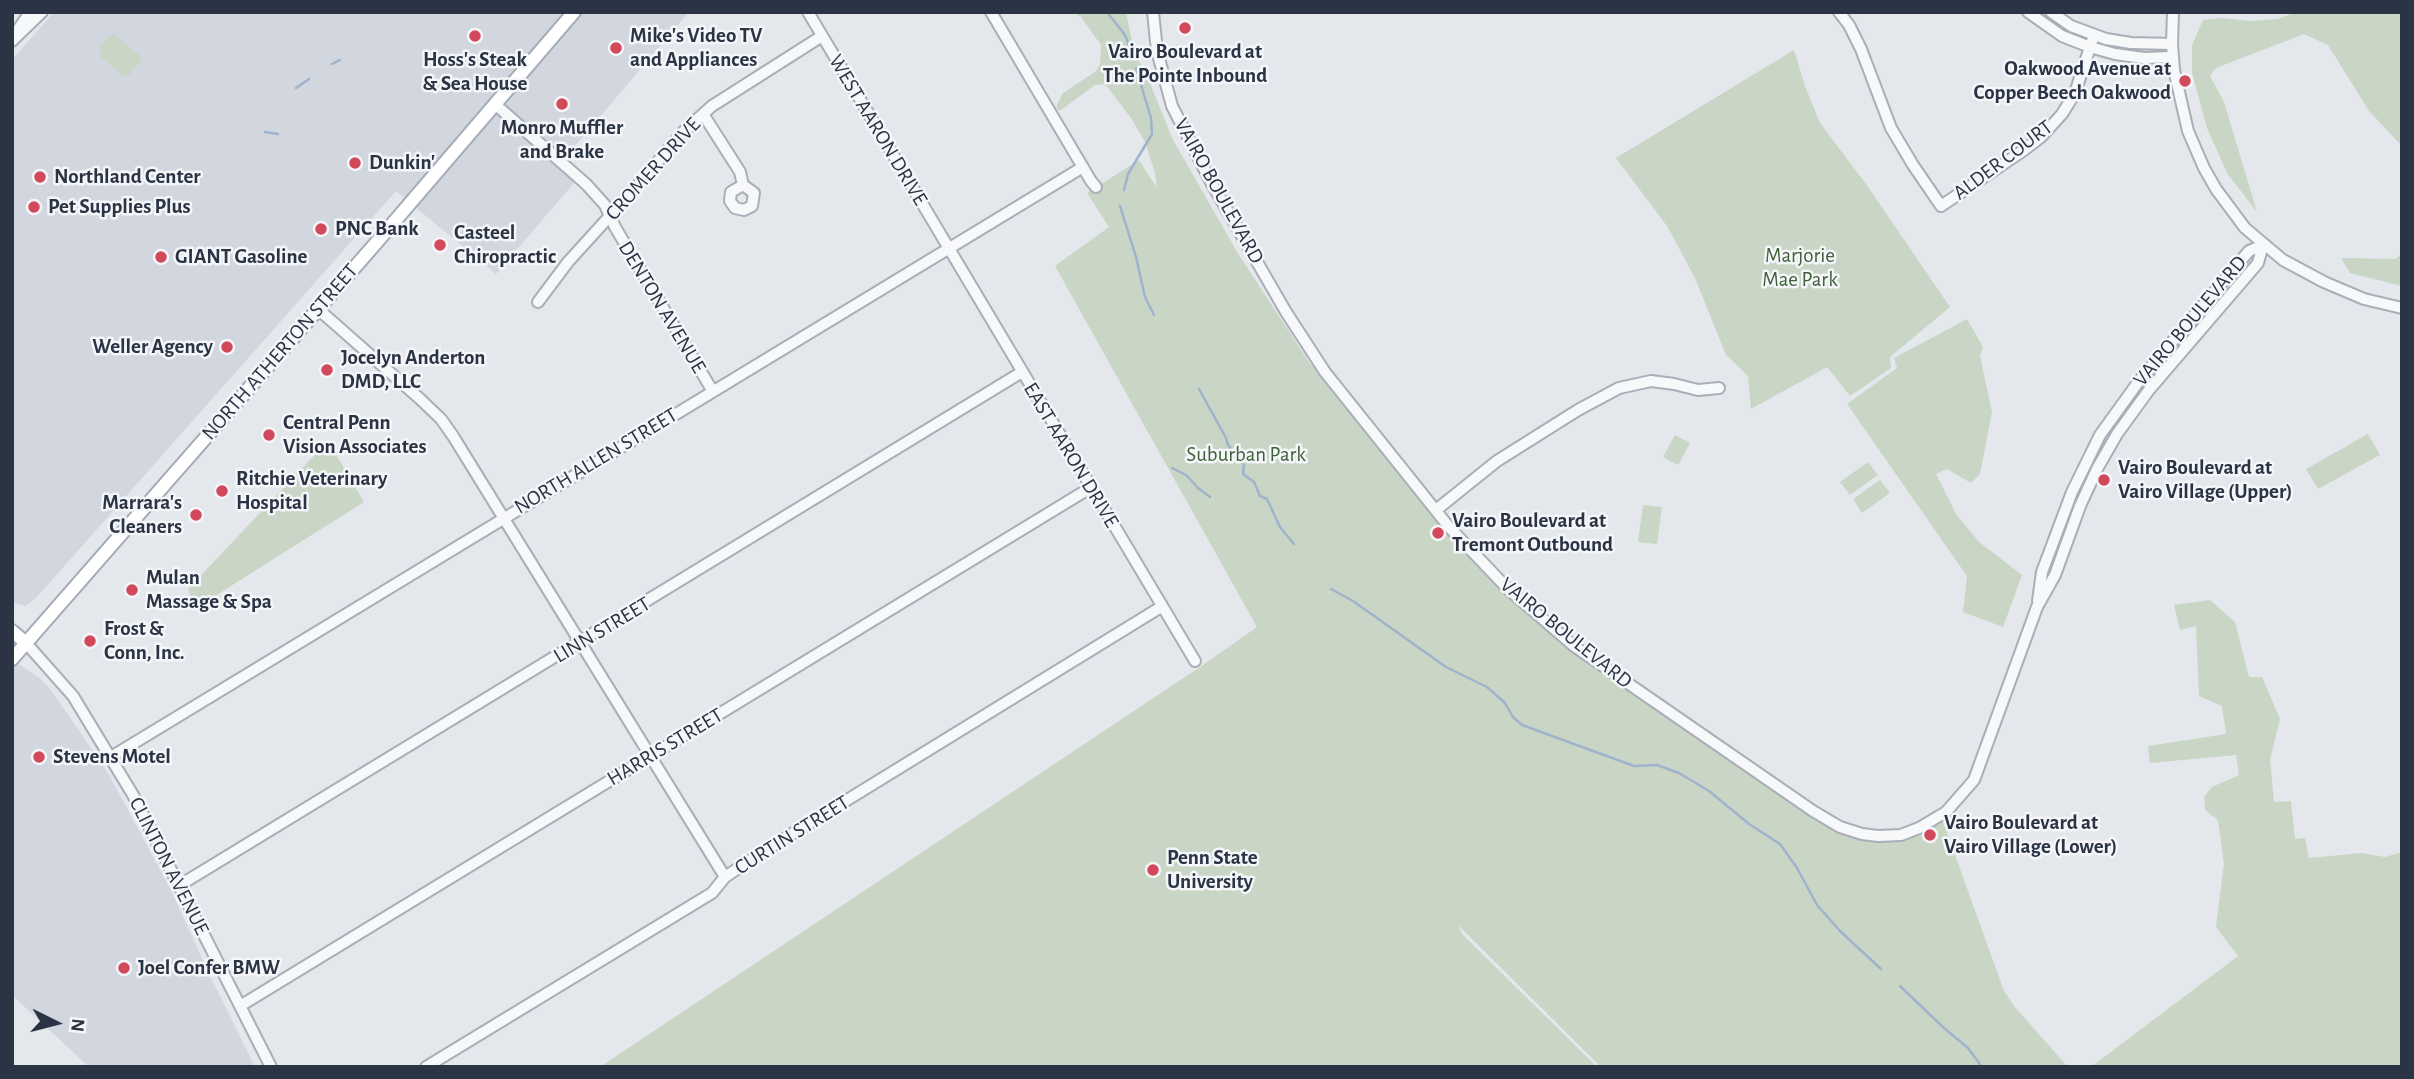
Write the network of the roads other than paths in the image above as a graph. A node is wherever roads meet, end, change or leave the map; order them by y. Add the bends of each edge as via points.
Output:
1 (30, 12) edge
2 (42, 12) edge
3 (574, 12) edge
4 (808, 12) edge
5 (991, 12) edge
6 (1153, 12) edge
7 (1839, 12) edge
8 (2028, 12) edge
9 (2050, 12) edge
10 (2174, 12) edge
11 (2094, 35) junction
12 (822, 36) junction
13 (13, 40) edge
14 (2172, 44) junction
15 (2090, 47) junction
16 (2172, 57) junction
17 (496, 105) junction
18 (703, 114) junction
19 (1083, 167) junction
20 (743, 185) dead end
21 (1097, 187) dead end
22 (611, 215) junction
23 (2263, 245) junction
24 (948, 248) junction
25 (538, 302) dead end
26 (2402, 308) edge
27 (318, 309) junction
28 (1022, 372) junction
29 (1719, 388) dead end
30 (712, 390) junction
31 (1090, 488) junction
32 (1436, 510) junction
33 (503, 517) junction
34 (1161, 607) junction
35 (12, 631) edge
36 (26, 643) junction
37 (580, 643) junction
38 (12, 659) edge
39 (1195, 662) dead end
40 (111, 757) junction
41 (649, 757) junction
42 (725, 877) junction
43 (180, 885) junction
44 (240, 1006) junction
45 (271, 1067) edge
46 (426, 1067) edge

1 - 13 street
2 - 13 street
3 - 17 main road, NORTH ATHERTON STREET
4 - 12 street, WEST AARON DRIVE
5 - 19 street
6 - 32 street, VAIRO BOULEVARD via 1157,51 1172,106 1212,184 1325,372
7 - 15 street, ALDER COURT via 1861,49 1891,128 1941,206 2049,129 2075,93
8 - 15 street via 2062,36
9 - 11 street
10 - 14 street
11 - 14 street via 2131,43
11 - 15 street, ALDER COURT
12 - 18 street, CROMER DRIVE
12 - 24 street, WEST AARON DRIVE
14 - 16 street
15 - 16 street via 2135,57
16 - 23 street via 2181,107 2204,169 2245,228
17 - 22 street, DENTON AVENUE via 586,184
17 - 27 main road, NORTH ATHERTON STREET
18 - 20 street via 740,172
18 - 22 street, CROMER DRIVE
19 - 21 street
19 - 24 street, NORTH ALLEN STREET
22 - 25 street, CROMER DRIVE
22 - 30 street, DENTON AVENUE
23 - 26 street via 2324,282
23 - 32 street, VAIRO BOULEVARD via 2249,251 2139,381 2100,435 2071,492 2042,572 2037,607 1974,780 1946,812 1900,835 1862,834 1840,827 1574,646 1508,589
24 - 28 street, EAST AARON DRIVE
24 - 30 street, NORTH ALLEN STREET
27 - 33 street via 441,419
27 - 36 main road, NORTH ATHERTON STREET
28 - 31 street, EAST AARON DRIVE
28 - 37 street, LINN STREET
29 - 32 street via 1698,390 1651,382 1619,388 1497,461
30 - 33 street, NORTH ALLEN STREET
31 - 34 street, EAST AARON DRIVE
31 - 41 street, HARRIS STREET
33 - 37 street
33 - 40 street, NORTH ALLEN STREET
34 - 39 street, EAST AARON DRIVE
34 - 42 street, CURTIN STREET
35 - 36 main road
36 - 38 main road, NORTH ATHERTON STREET
36 - 40 street, CLINTON AVENUE via 68,689
37 - 41 street
37 - 43 street, LINN STREET
40 - 43 street, CLINTON AVENUE
41 - 42 street
41 - 44 street, HARRIS STREET
42 - 46 street, CURTIN STREET via 712,893
43 - 44 street, CLINTON AVENUE
44 - 45 street, CLINTON AVENUE

